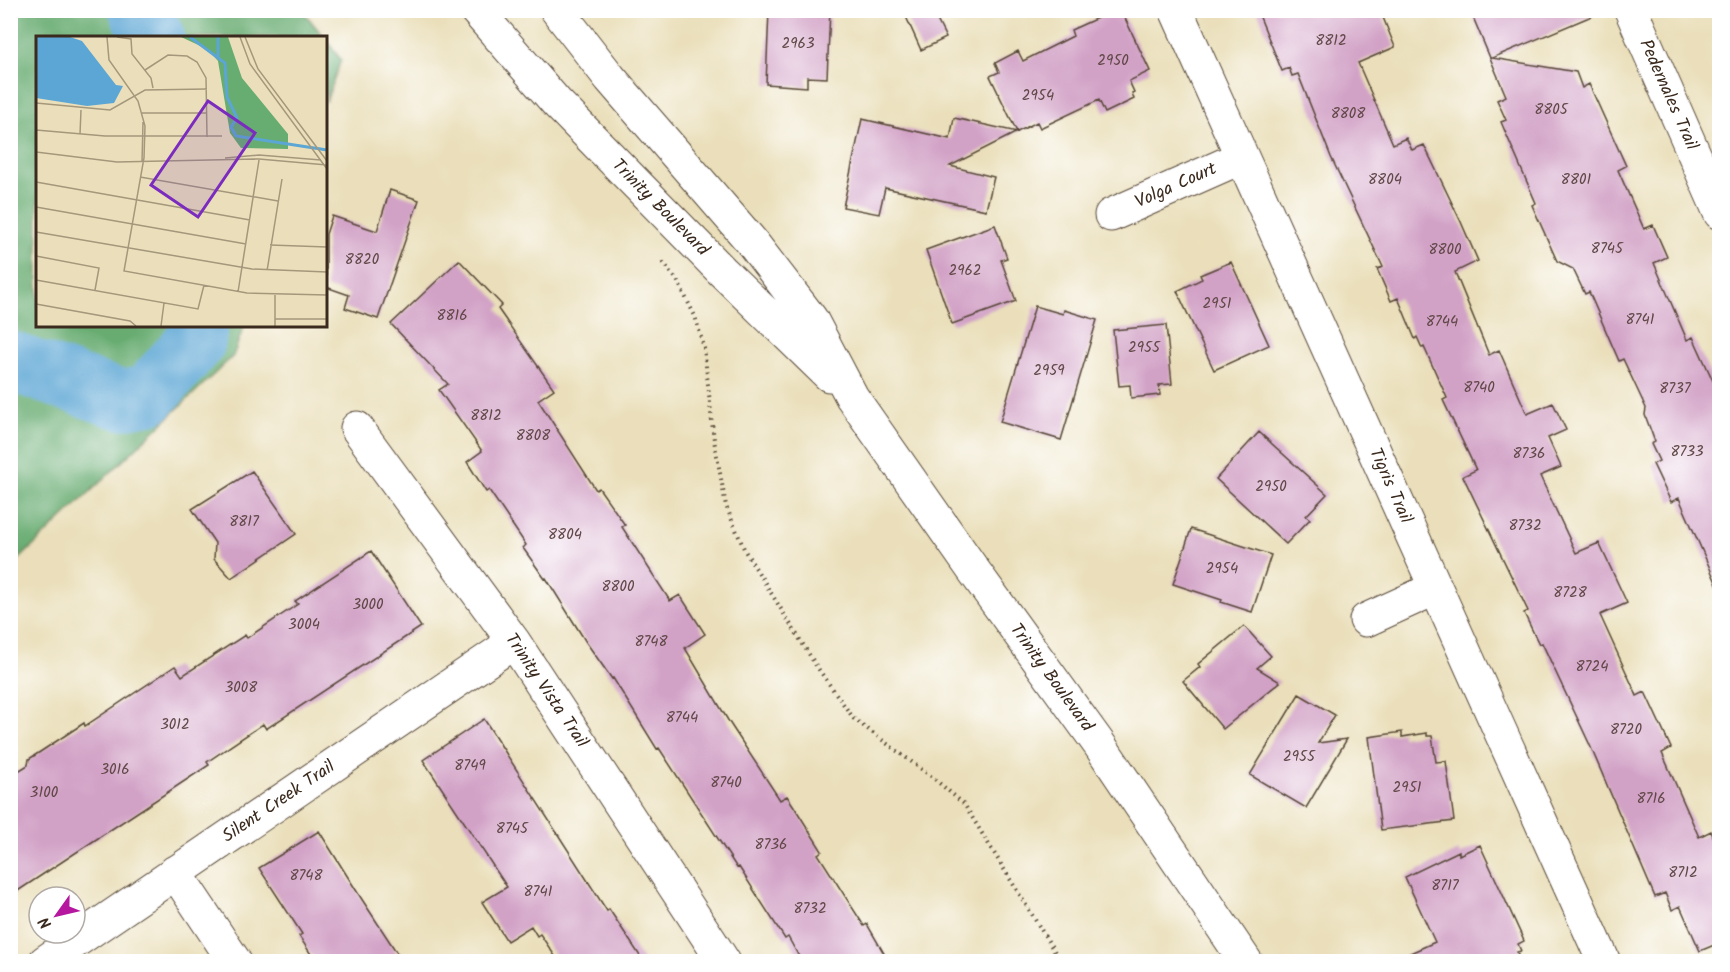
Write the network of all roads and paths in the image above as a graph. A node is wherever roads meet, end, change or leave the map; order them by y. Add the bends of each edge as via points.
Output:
1 (476, 10) edge
2 (557, 10) edge
3 (1176, 10) edge
4 (1631, 10) edge
5 (1242, 157) junction
6 (1719, 213) edge
7 (1111, 215) dead end
8 (658, 256) dead end
9 (852, 397) junction
10 (357, 428) dead end
11 (1436, 588) junction
12 (1366, 620) dead end
13 (514, 642) junction
14 (175, 872) junction
15 (45, 962) edge
16 (235, 962) edge
17 (724, 962) edge
18 (1061, 962) edge
19 (1246, 962) edge
20 (1604, 962) edge

1 - 9 street, Trinity Boulevard via 557,104
2 - 9 street, Trinity Boulevard via 610,78 751,241 811,319
3 - 5 street, Tigris Trail
4 - 6 street, Pedernales Trail
5 - 7 street, Volga Court
5 - 11 street, Tigris Trail
8 - 18 path via 677,280 698,327 726,506 745,551 854,719 964,804
9 - 19 street, Trinity Boulevard via 1099,744
10 - 13 street, Trinity Vista Trail
11 - 12 street
11 - 20 street, Tigris Trail
13 - 14 street, Silent Creek Trail
13 - 17 street, Trinity Vista Trail
14 - 15 street, Silent Creek Trail
14 - 16 street

